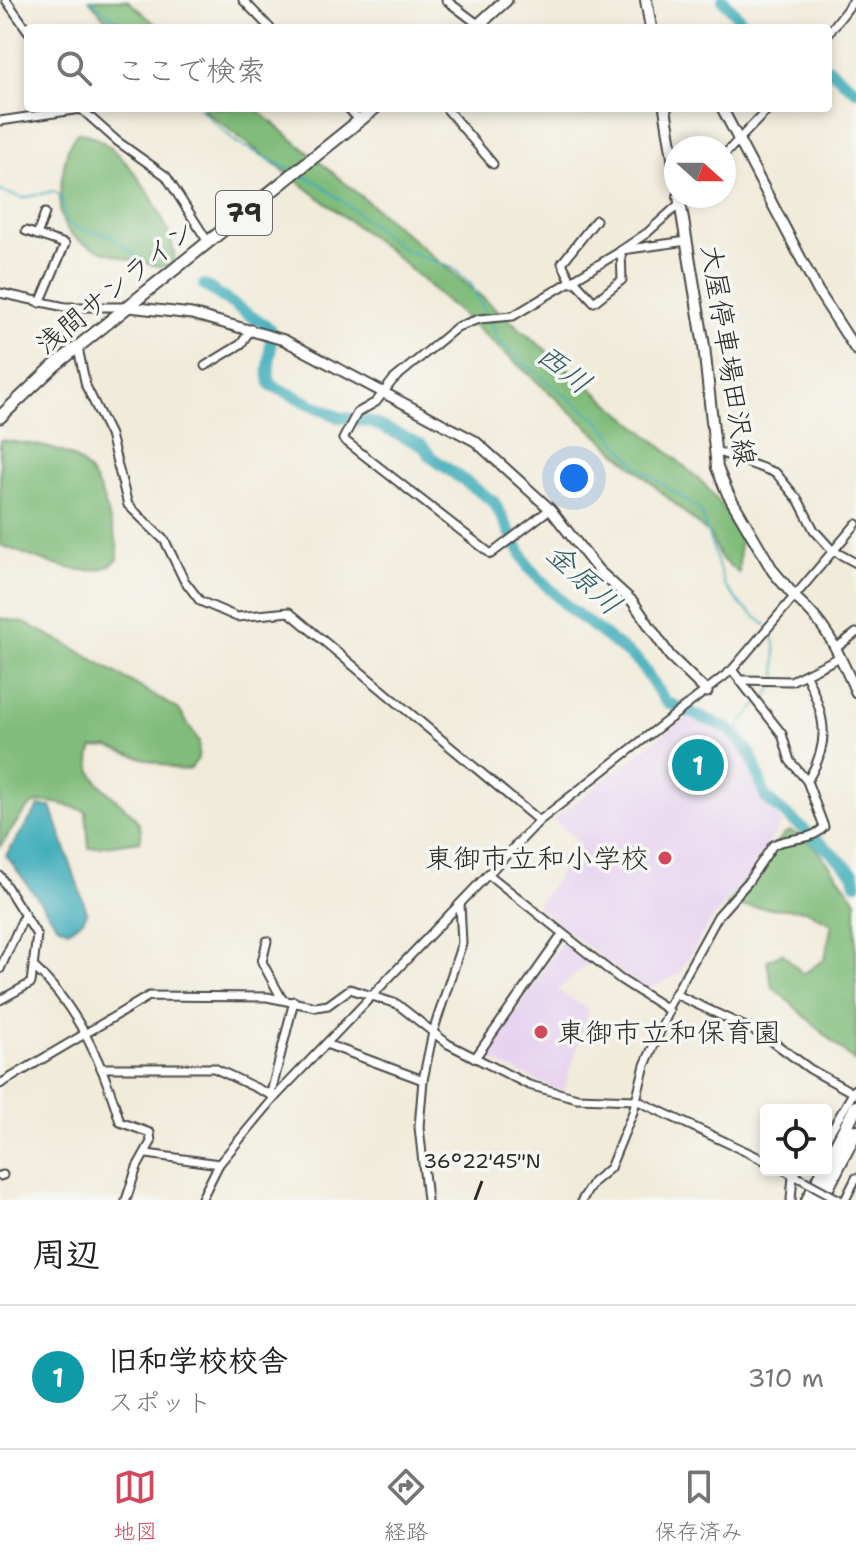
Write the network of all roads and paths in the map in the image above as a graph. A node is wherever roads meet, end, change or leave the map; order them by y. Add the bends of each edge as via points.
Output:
1 (6, 0) edge
2 (243, 0) edge
3 (506, 0) edge
4 (646, 0) edge
5 (449, 2) edge
6 (856, 3) edge
7 (266, 24) edge
8 (475, 24) edge
9 (479, 24) edge
10 (650, 24) edge
11 (24, 25) edge
12 (832, 29) edge
13 (61, 112) edge
14 (84, 112) edge
15 (352, 112) edge
16 (370, 112) edge
17 (449, 112) edge
18 (666, 112) edge
19 (724, 112) edge
20 (765, 112) edge
21 (359, 120) junction
22 (0, 121) edge
23 (670, 136) edge
24 (738, 140) junction
25 (493, 164) dead end
26 (672, 208) edge
27 (684, 208) edge
28 (45, 213) dead end
29 (596, 220) dead end
30 (26, 231) dead end
31 (37, 235) junction
32 (687, 241) junction
33 (208, 242) junction
34 (621, 251) junction
35 (573, 282) junction
36 (0, 293) edge
37 (40, 303) junction
38 (129, 307) junction
39 (251, 329) junction
40 (78, 348) junction
41 (856, 350) edge
42 (205, 366) dead end
43 (381, 393) junction
44 (0, 417) edge
45 (716, 451) junction
46 (550, 509) junction
47 (856, 524) edge
48 (832, 550) junction
49 (856, 563) edge
50 (795, 597) junction
51 (856, 633) edge
52 (838, 652) junction
53 (732, 670) junction
54 (806, 675) junction
55 (743, 680) junction
56 (707, 692) junction
57 (856, 692) edge
58 (807, 781) junction
59 (539, 821) junction
60 (0, 874) edge
61 (488, 874) junction
62 (460, 904) junction
63 (25, 914) junction
64 (562, 935) junction
65 (267, 941) dead end
66 (34, 967) junction
67 (0, 969) edge
68 (375, 994) junction
69 (675, 994) junction
70 (282, 999) junction
71 (0, 1000) edge
72 (294, 1001) junction
73 (667, 1009) junction
74 (433, 1032) junction
75 (84, 1035) junction
76 (326, 1044) junction
77 (475, 1058) junction
78 (101, 1068) junction
79 (423, 1080) junction
80 (0, 1084) edge
81 (854, 1090) edge
82 (273, 1095) junction
83 (636, 1100) junction
84 (856, 1107) edge
85 (832, 1128) edge
86 (856, 1131) edge
87 (147, 1154) junction
88 (832, 1154) edge
89 (760, 1158) edge
90 (219, 1164) junction
91 (795, 1176) edge
92 (800, 1176) edge
93 (821, 1176) edge
94 (856, 1178) edge
95 (126, 1200) edge
96 (201, 1200) edge
97 (427, 1200) edge
98 (582, 1200) edge
99 (791, 1200) edge
100 (808, 1200) edge
101 (821, 1200) edge
102 (842, 1200) edge

1 - 11 street
2 - 7 street
3 - 9 main road
4 - 10 main road
5 - 8 street
6 - 12 street
13 - 22 street
14 - 33 street via 166,176
15 - 21 street
16 - 21 main road, 浅間サンライン / 79
17 - 25 street
18 - 23 main road
19 - 24 street
20 - 24 street
21 - 33 main road, 浅間サンライン / 79
24 - 41 street via 818,291
26 - 34 street
27 - 32 main road, 大屋停車場田沢線
28 - 31 street
29 - 35 street via 562,263
30 - 31 street
31 - 37 street via 65,244
32 - 34 street
32 - 45 main road, 大屋停車場田沢線
33 - 38 main road, 浅間サンライン / 79
34 - 35 street
34 - 35 street via 622,280 594,302
35 - 43 street via 513,316 457,327
36 - 37 street
37 - 38 street
38 - 39 street via 192,314
38 - 40 main road, 浅間サンライン / 79
39 - 42 street via 241,344
39 - 43 street
40 - 44 main road, 浅間サンライン / 79
40 - 59 street via 86,386 110,435 128,505 165,541 200,601 237,617 289,612
43 - 46 street via 475,441
43 - 46 street via 352,418 343,439 491,554
45 - 48 street via 776,473
45 - 50 main road, 大屋停車場田沢線 via 728,494 773,571
46 - 56 street via 598,570 633,602 670,656
47 - 48 street
48 - 49 street
48 - 50 street
50 - 52 street via 820,618
50 - 53 street
51 - 52 street
52 - 54 street
52 - 57 street
53 - 55 street
53 - 56 street
54 - 55 street via 791,681
54 - 58 street via 821,712 823,744
55 - 58 street via 775,721 790,761
56 - 59 street
58 - 69 street via 824,827 773,845 718,916
59 - 61 street
60 - 63 street
61 - 62 street
61 - 64 street
62 - 68 street
62 - 74 street via 462,943
63 - 66 street via 37,935
63 - 67 street
64 - 73 street
64 - 77 street
65 - 70 street via 262,962
66 - 71 street via 31,983
66 - 75 street via 54,986
68 - 72 street via 350,989 316,1007
68 - 74 street
68 - 76 street
69 - 73 street
69 - 81 street via 765,1036 810,1069
70 - 72 street
70 - 75 street via 149,996
72 - 82 street
73 - 83 street
74 - 77 street
74 - 79 street
75 - 78 street
75 - 80 street
76 - 79 street
76 - 82 street
77 - 83 street via 552,1094
78 - 82 street via 214,1068
78 - 87 street via 120,1122 150,1133
79 - 97 street via 419,1127
81 - 85 street
82 - 90 street
83 - 89 street
83 - 98 street via 610,1168
84 - 88 highway
86 - 101 highway
87 - 90 street
87 - 95 street
90 - 96 street
91 - 99 street
92 - 102 street, bridge
93 - 100 highway
94 - 102 street

